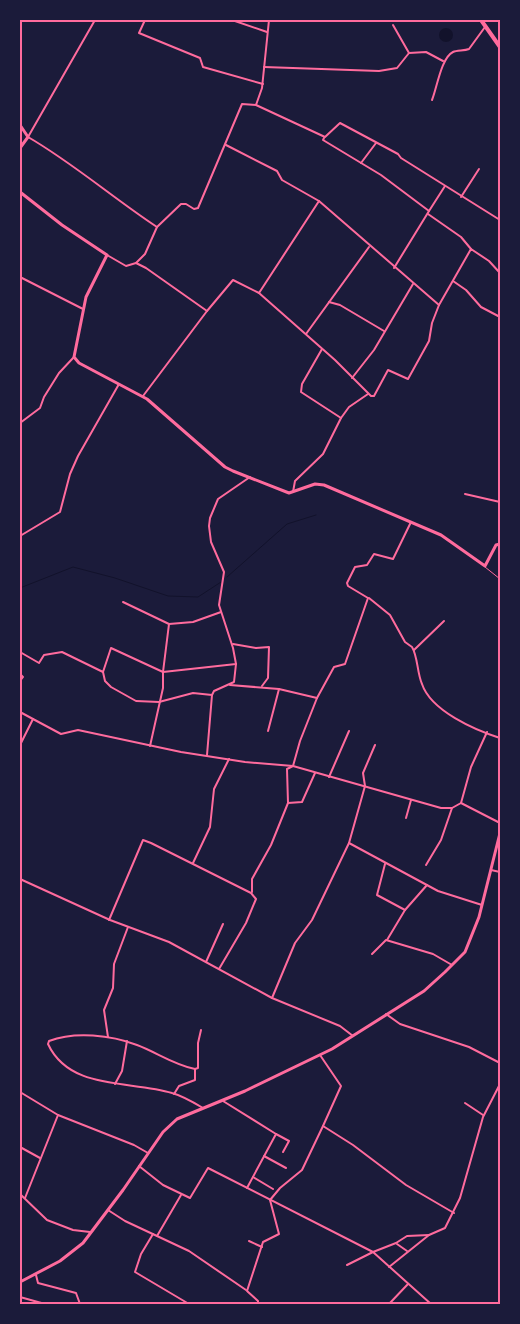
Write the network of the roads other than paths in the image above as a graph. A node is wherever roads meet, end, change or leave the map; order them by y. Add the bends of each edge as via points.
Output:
1 (95, 20) edge
2 (145, 20) edge
3 (232, 20) edge
4 (268, 20) edge
5 (481, 20) edge
6 (393, 24) dead end
7 (485, 27) junction
8 (267, 32) junction
9 (500, 47) edge
10 (409, 53) junction
11 (444, 61) junction
12 (264, 67) junction
13 (262, 84) junction
14 (432, 100) dead end
15 (256, 105) junction
16 (20, 125) edge
17 (28, 137) junction
18 (325, 137) junction
19 (376, 143) junction
20 (226, 144) junction
21 (20, 148) edge
22 (361, 163) junction
23 (479, 169) dead end
24 (445, 186) junction
25 (20, 192) edge
26 (461, 197) junction
27 (318, 201) junction
28 (428, 212) junction
29 (500, 220) edge
30 (157, 227) junction
31 (370, 246) junction
32 (471, 248) junction
33 (107, 255) junction
34 (136, 264) junction
35 (394, 268) junction
36 (500, 273) edge
37 (20, 277) edge
38 (452, 280) junction
39 (413, 284) junction
40 (259, 293) junction
41 (329, 302) junction
42 (439, 305) junction
43 (83, 309) junction
44 (207, 311) junction
45 (500, 317) edge
46 (385, 331) junction
47 (306, 334) junction
48 (322, 348) junction
49 (74, 357) junction
50 (352, 378) junction
51 (120, 383) junction
52 (368, 394) junction
53 (143, 396) junction
54 (341, 418) junction
55 (20, 423) edge
56 (250, 477) junction
57 (293, 492) junction
58 (465, 494) dead end
59 (500, 502) edge
60 (411, 522) junction
61 (20, 540) edge
62 (500, 544) edge
63 (485, 566) junction
64 (500, 579) edge
65 (368, 598) junction
66 (123, 602) dead end
67 (221, 612) junction
68 (444, 621) dead end
69 (169, 624) junction
70 (232, 644) junction
71 (414, 650) junction
72 (20, 652) edge
73 (236, 664) junction
74 (103, 672) junction
75 (163, 672) junction
76 (20, 674) edge
77 (20, 681) edge
78 (230, 685) junction
79 (262, 686) junction
80 (279, 689) junction
81 (212, 695) junction
82 (316, 698) junction
83 (159, 702) junction
84 (20, 712) edge
85 (33, 719) junction
86 (268, 731) dead end
87 (349, 731) dead end
88 (487, 732) junction
89 (500, 738) edge
90 (20, 745) edge
91 (375, 745) dead end
92 (150, 746) junction
93 (207, 756) junction
94 (229, 759) junction
95 (293, 766) junction
96 (315, 773) junction
97 (328, 776) junction
98 (365, 786) junction
99 (412, 800) junction
100 (288, 803) junction
101 (461, 803) junction
102 (452, 808) junction
103 (406, 818) dead end
104 (500, 823) edge
105 (500, 833) edge
106 (349, 842) junction
107 (386, 862) junction
108 (194, 863) junction
109 (426, 865) dead end
110 (490, 870) junction
111 (500, 872) edge
112 (20, 879) edge
113 (427, 884) junction
114 (252, 893) junction
115 (482, 904) junction
116 (405, 910) junction
117 (110, 920) junction
118 (223, 924) dead end
119 (128, 928) junction
120 (386, 940) junction
121 (372, 954) dead end
122 (206, 962) junction
123 (452, 965) junction
124 (218, 968) junction
125 (272, 998) junction
126 (386, 1014) junction
127 (201, 1030) dead end
128 (353, 1036) junction
129 (108, 1037) junction
130 (127, 1041) junction
131 (320, 1056) junction
132 (500, 1062) edge
133 (194, 1069) junction
134 (115, 1084) junction
135 (500, 1084) edge
136 (20, 1092) edge
137 (174, 1094) junction
138 (223, 1101) junction
139 (465, 1103) dead end
140 (203, 1108) junction
141 (58, 1114) junction
142 (483, 1115) junction
143 (323, 1126) junction
144 (276, 1134) junction
145 (20, 1147) edge
146 (283, 1152) dead end
147 (148, 1153) junction
148 (264, 1156) junction
149 (40, 1158) junction
150 (139, 1166) junction
151 (286, 1168) dead end
152 (253, 1177) junction
153 (247, 1188) junction
154 (273, 1189) dead end
155 (20, 1194) edge
156 (182, 1194) junction
157 (25, 1198) junction
158 (270, 1200) junction
159 (108, 1210) junction
160 (454, 1213) junction
161 (92, 1232) junction
162 (152, 1234) junction
163 (429, 1235) junction
164 (158, 1236) junction
165 (248, 1241) dead end
166 (396, 1243) junction
167 (262, 1246) junction
168 (407, 1251) junction
169 (373, 1252) junction
170 (347, 1265) dead end
171 (389, 1267) junction
172 (36, 1275) junction
173 (20, 1282) edge
174 (408, 1284) junction
175 (247, 1291) junction
176 (20, 1297) edge
177 (33, 1303) edge
178 (45, 1304) edge
179 (80, 1304) edge
180 (189, 1304) edge
181 (258, 1304) edge
182 (390, 1304) edge
183 (431, 1304) edge

1 - 17 street
2 - 13 street via 139,33 200,58 203,67
3 - 8 street
4 - 8 street
5 - 7 highway
6 - 10 street
7 - 9 highway
7 - 11 street via 469,49 453,52
8 - 12 street
10 - 11 street via 426,52
10 - 12 street via 397,68 379,71
11 - 14 street
12 - 13 street
13 - 15 street
15 - 18 street
15 - 20 street via 242,104
16 - 17 main road
17 - 21 main road
17 - 30 street
18 - 19 street via 340,123
18 - 22 street via 323,140
19 - 22 street
19 - 24 street
20 - 27 street via 277,171 282,180
20 - 30 street via 198,208 181,204
22 - 28 street
23 - 26 street
24 - 26 street
24 - 28 street
25 - 33 main road
26 - 29 street
27 - 31 street
27 - 40 street
28 - 32 street
28 - 35 street
30 - 34 street via 145,254
31 - 35 street
31 - 41 street
32 - 36 street
32 - 38 street
33 - 34 street via 126,266
33 - 43 main road
34 - 44 street
35 - 39 street
37 - 43 street
38 - 42 street
38 - 45 street via 481,307
39 - 42 street
39 - 46 street
40 - 44 street via 233,280
40 - 47 street
41 - 46 street
41 - 47 street
42 - 52 street via 429,341 408,379 388,370 374,396
43 - 49 main road
44 - 53 street
46 - 50 street
47 - 48 street
48 - 50 street
48 - 54 street via 302,384 301,392
49 - 51 main road via 84,366
49 - 55 street via 59,373 40,408
50 - 52 street
51 - 53 main road
51 - 61 street via 78,456 60,512 20,536
52 - 54 street via 349,407
53 - 56 main road via 225,467
54 - 57 street via 323,454 295,481
56 - 57 main road via 285,492
56 - 67 street via 222,494 210,518 210,537 224,572 218,599
57 - 60 main road via 315,484 324,485
58 - 59 street
60 - 63 main road via 452,541
60 - 65 street via 392,559 374,554 367,564 354,569 347,585
62 - 63 main road
63 - 64 lane
65 - 71 street via 390,615 405,642
65 - 82 street via 344,664 334,667
66 - 69 street
67 - 69 street via 193,622
67 - 70 street
68 - 71 street
69 - 75 street
70 - 73 street
70 - 79 street via 269,647 268,678
71 - 88 street via 421,683 432,700 449,714
72 - 74 street via 39,663 44,655 62,652
73 - 75 street
73 - 78 street via 236,675
74 - 75 street via 111,648
74 - 83 street via 105,681 127,698
75 - 83 street
76 - 77 street via 23,677
78 - 79 street
78 - 81 street via 214,691
79 - 80 street
80 - 82 street
80 - 86 street
81 - 83 street via 193,693
81 - 93 street
82 - 95 street
83 - 92 street
84 - 85 street
85 - 90 street
85 - 92 street via 57,733 78,730
87 - 97 street
88 - 89 street
88 - 101 street via 471,767
91 - 98 street via 363,773
92 - 93 street
93 - 94 street
94 - 95 street
94 - 108 street via 214,789 210,827
95 - 96 street
95 - 100 street via 288,770
96 - 97 street
96 - 100 street via 302,802
97 - 98 street
98 - 99 street
98 - 106 street
99 - 102 street
99 - 103 street
100 - 114 street via 272,846 252,879
101 - 102 street
101 - 104 street
102 - 109 street via 442,840
105 - 110 main road
106 - 107 street
106 - 125 street via 312,920 295,943
107 - 113 street
107 - 116 street via 377,895
108 - 114 street via 221,880
108 - 117 street via 143,840
110 - 111 street
110 - 115 main road
112 - 117 street
113 - 115 street via 438,891
113 - 116 street
114 - 124 street via 256,898 246,923
115 - 123 main road via 465,952
116 - 120 street
117 - 119 street
118 - 122 street
119 - 122 street via 169,942
119 - 129 street via 114,964 113,988 104,1010
120 - 121 street
120 - 123 street via 433,954
122 - 124 street
123 - 126 main road via 424,991
124 - 125 street
125 - 128 street via 340,1026
126 - 128 main road
126 - 132 street via 400,1024 469,1047
127 - 133 street via 199,1064
128 - 131 main road
129 - 130 street
129 - 134 street via 58,1038 48,1044 58,1062 74,1072
130 - 133 street
130 - 134 street via 122,1071
131 - 138 main road
131 - 143 street via 341,1086
133 - 137 street via 195,1080 179,1086
134 - 137 street
135 - 142 street
136 - 141 street
137 - 140 street
138 - 140 main road
138 - 144 street
139 - 142 street
140 - 147 main road via 176,1119
141 - 147 street
141 - 149 street
142 - 160 street
143 - 158 street via 302,1170
143 - 160 street via 406,1185
144 - 146 street via 289,1141
144 - 148 street
145 - 149 street
147 - 150 main road
148 - 151 street
148 - 152 street
149 - 157 street
150 - 156 street via 163,1185
150 - 159 main road
152 - 153 street
152 - 154 street
153 - 156 street via 208,1168 190,1198
153 - 158 street
155 - 157 street
156 - 164 street
157 - 161 street via 47,1220 73,1230
158 - 167 street via 279,1234 263,1242
158 - 169 street
159 - 161 main road
159 - 162 street
160 - 163 street via 445,1228
161 - 172 main road via 60,1261
162 - 164 street
162 - 180 street via 135,1272
163 - 166 street via 407,1236
163 - 168 street
164 - 175 street via 189,1251
165 - 167 street
166 - 168 street
166 - 169 street
167 - 175 street
168 - 171 street
169 - 170 street
169 - 171 street
171 - 174 street
172 - 173 main road
172 - 179 street via 38,1284 76,1293
174 - 182 street
174 - 183 street
175 - 181 street
176 - 177 street
177 - 178 street

